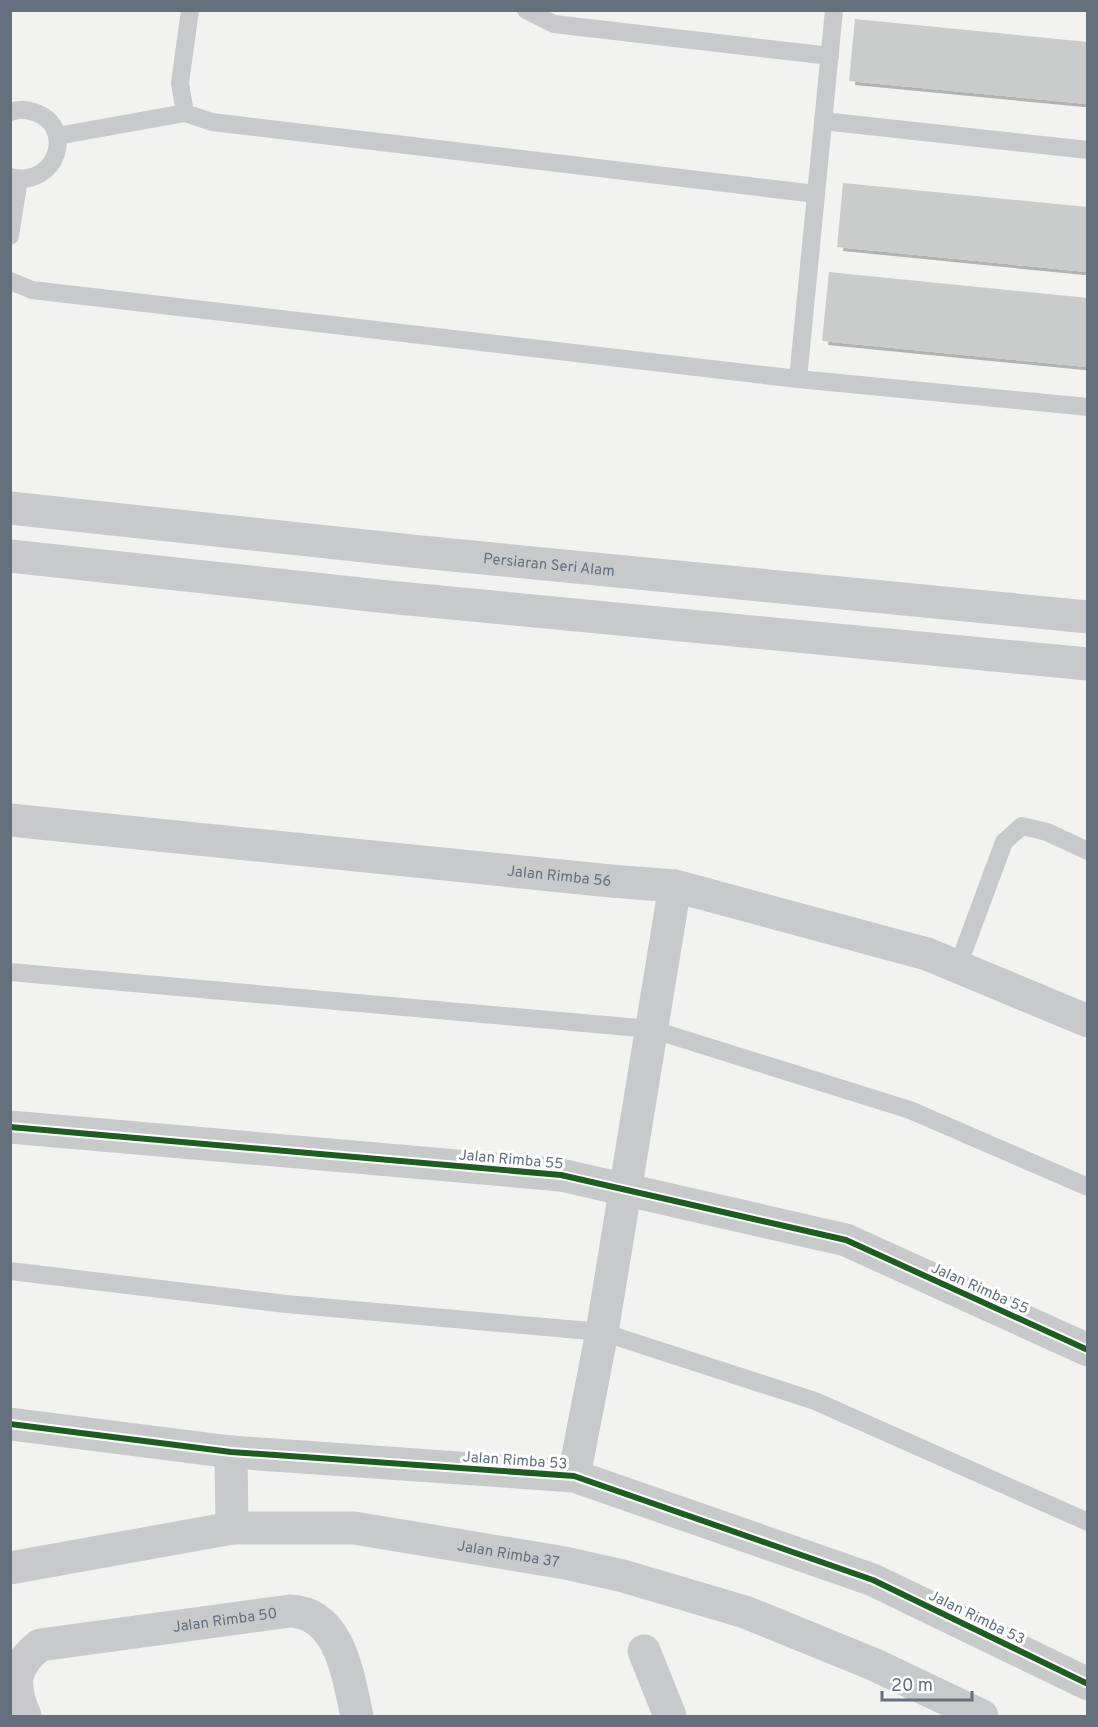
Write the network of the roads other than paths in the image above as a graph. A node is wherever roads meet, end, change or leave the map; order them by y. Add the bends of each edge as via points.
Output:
1 (190, 10) edge
2 (526, 10) edge
3 (834, 10) edge
4 (830, 56) junction
5 (12, 109) edge
6 (185, 113) junction
7 (823, 121) junction
8 (57, 136) junction
9 (1088, 150) edge
10 (15, 178) edge
11 (816, 194) junction
12 (10, 236) edge
13 (10, 281) edge
14 (798, 379) junction
15 (1088, 408) edge
16 (10, 508) edge
17 (18, 559) edge
18 (1088, 617) edge
19 (1088, 664) edge
20 (10, 820) edge
21 (1088, 851) edge
22 (675, 886) junction
23 (957, 966) junction
24 (10, 972) edge
25 (1088, 1021) edge
26 (651, 1029) junction
27 (10, 1127) edge
28 (1088, 1187) edge
29 (625, 1189) junction
30 (10, 1271) edge
31 (602, 1332) junction
32 (1088, 1350) edge
33 (10, 1424) edge
34 (231, 1452) junction
35 (574, 1476) junction
36 (1088, 1522) edge
37 (232, 1528) junction
38 (10, 1568) edge
39 (644, 1651) dead end
40 (1088, 1684) edge
41 (26, 1716) edge
42 (357, 1716) edge
43 (670, 1716) edge
44 (982, 1716) edge

1 - 6 lane via 180,83
2 - 4 lane via 554,24
3 - 4 lane
4 - 7 lane
5 - 8 lane via 46,118
6 - 8 lane
6 - 11 lane via 212,122
7 - 9 lane
7 - 11 lane
8 - 10 lane via 58,147 49,167 40,175
10 - 12 lane
11 - 14 lane
13 - 14 lane via 32,290
14 - 15 lane
16 - 18 street, Persiaran Seri Alam
17 - 19 street
20 - 22 street, Jalan Rimba 56
21 - 23 lane via 1047,832 1022,826 1004,842
22 - 23 street, Jalan Rimba 56 via 927,954
22 - 26 street
23 - 25 street, Jalan Rimba 56
24 - 26 lane
26 - 28 lane via 910,1110
26 - 29 street
27 - 29 street, Jalan Rimba 55 via 561,1174
29 - 31 street
29 - 32 street, Jalan Rimba 55 via 846,1240
30 - 31 lane via 286,1304
31 - 35 street
31 - 36 lane via 815,1401
33 - 34 street, Jalan Rimba 53
34 - 35 street, Jalan Rimba 53
34 - 37 street
35 - 40 street, Jalan Rimba 53 via 873,1580
37 - 38 street, Jalan Rimba 37
37 - 44 street, Jalan Rimba 37 via 354,1528 623,1576 745,1612 873,1664
39 - 43 street
41 - 42 street, Jalan Rimba 50 via 17,1697 16,1679 26,1656 40,1645 290,1611 302,1611 317,1618 329,1630 345,1665

